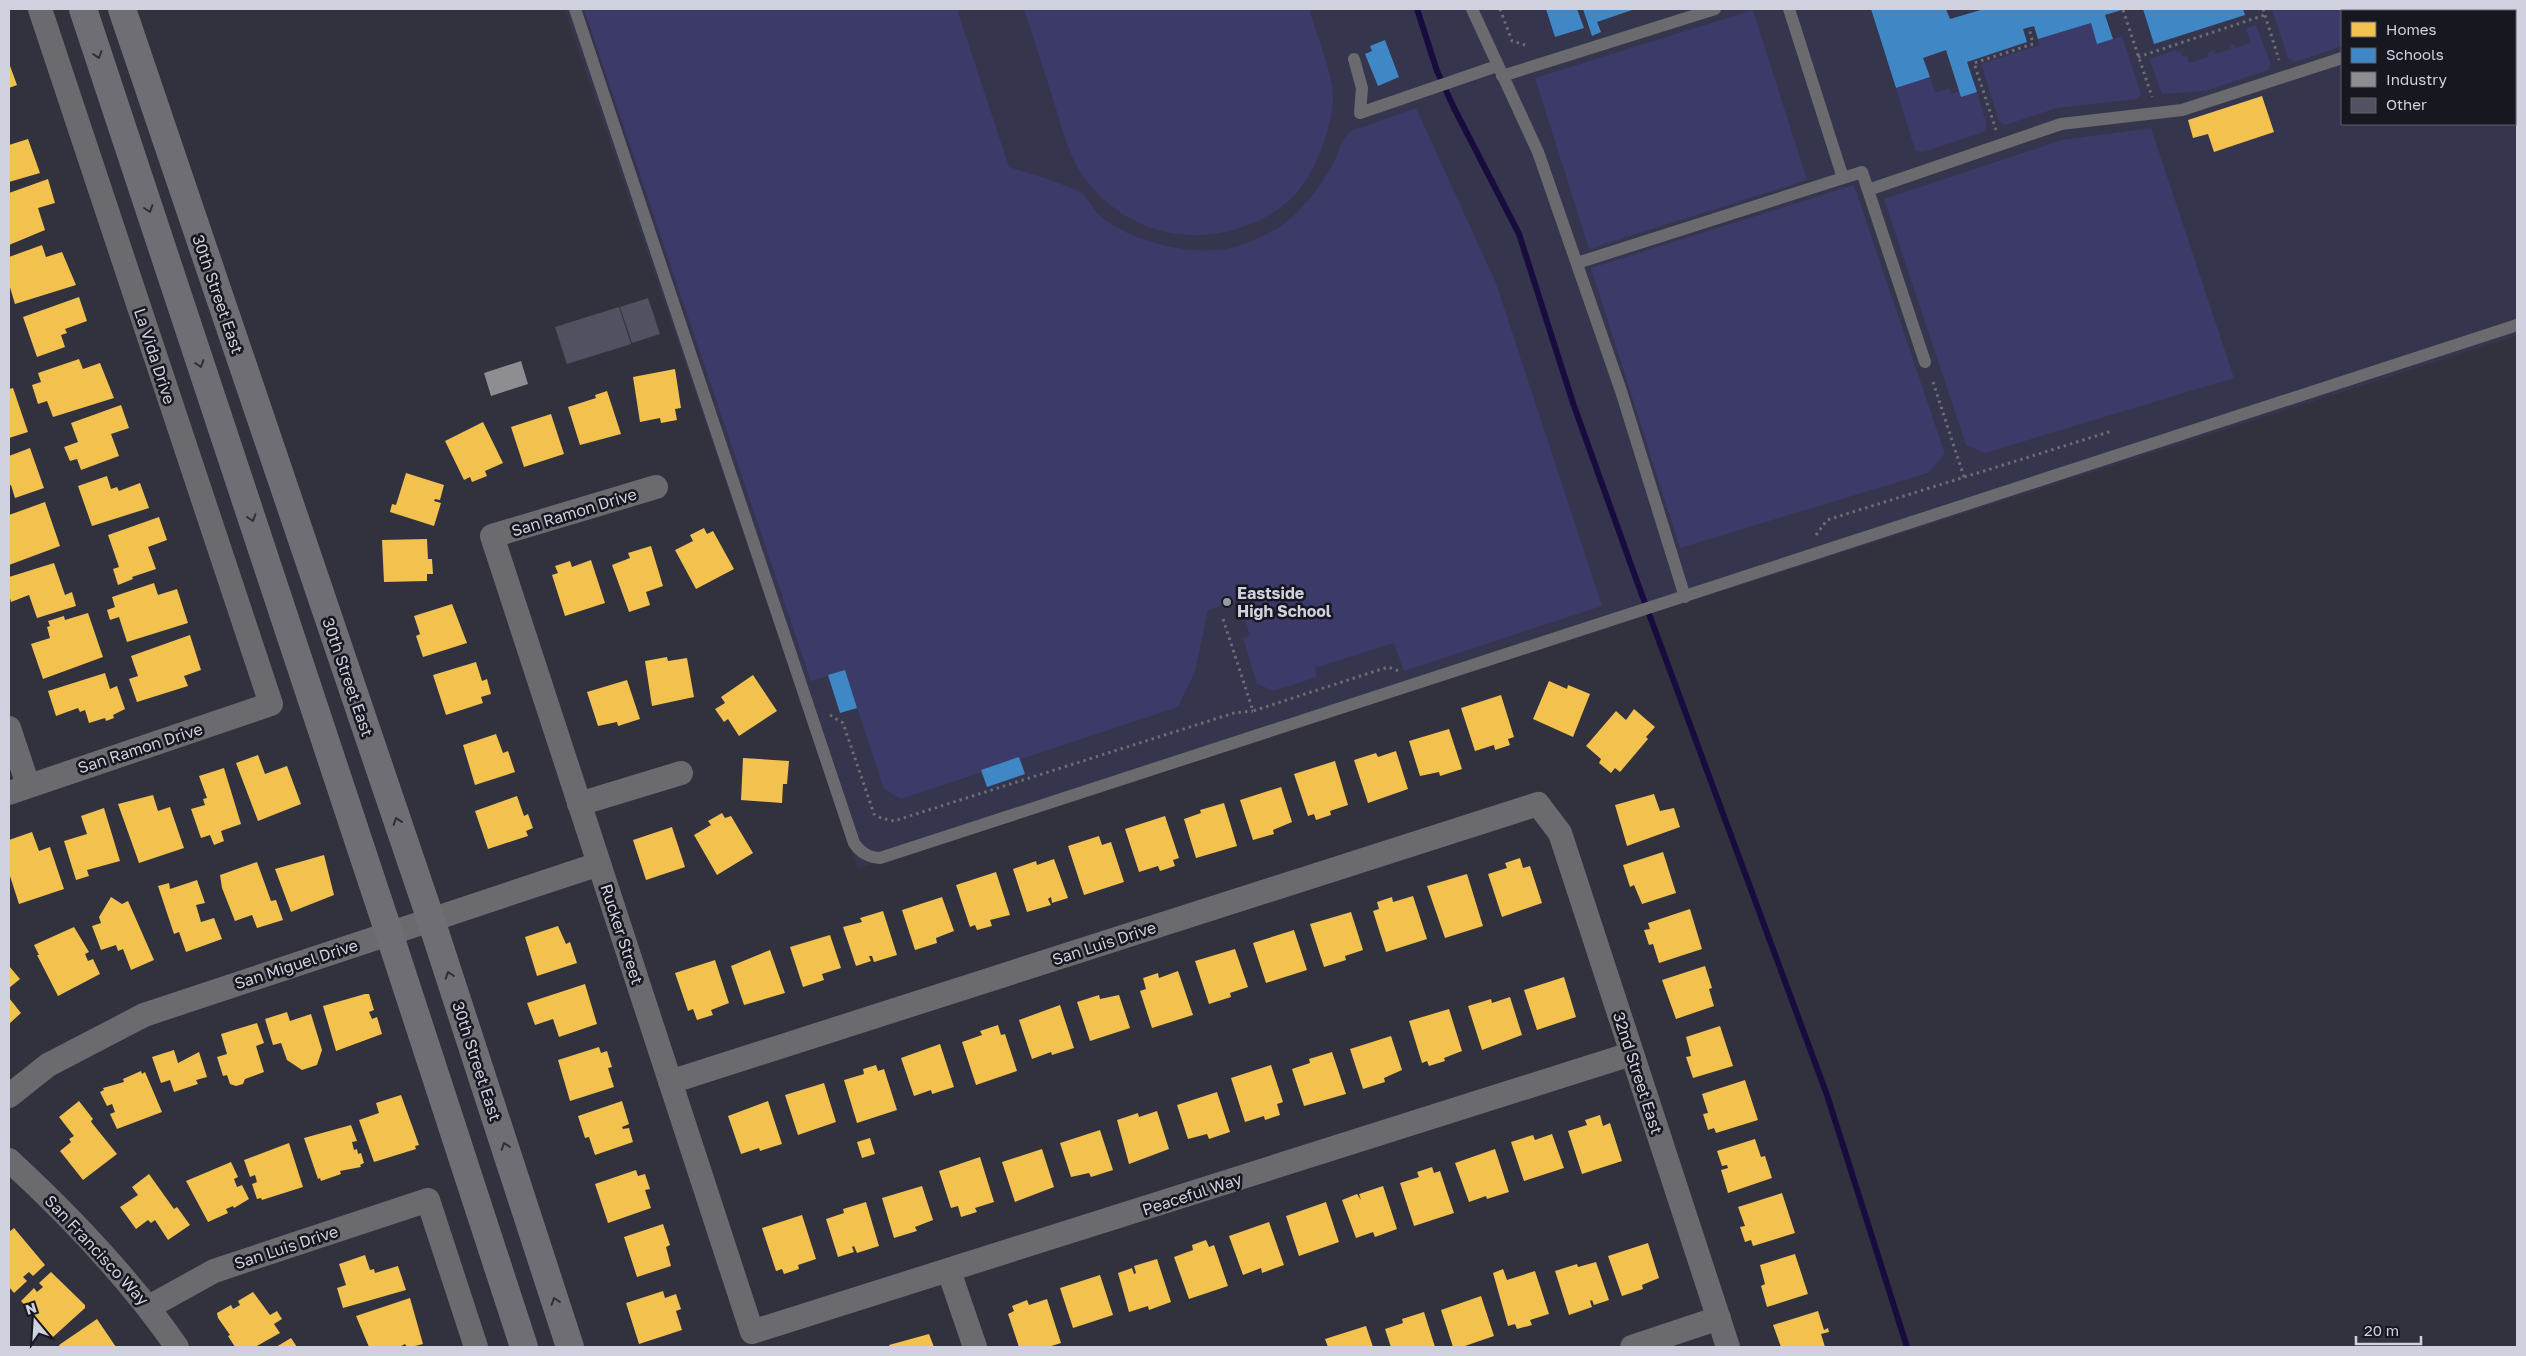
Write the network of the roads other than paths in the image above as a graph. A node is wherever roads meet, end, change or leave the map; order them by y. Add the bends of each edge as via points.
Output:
1 (40, 9) edge
2 (83, 9) edge
3 (122, 9) edge
4 (575, 9) edge
5 (1472, 9) edge
6 (1715, 9) edge
7 (1789, 9) edge
8 (2341, 58) edge
9 (1354, 59) dead end
10 (1499, 71) junction
11 (1843, 178) junction
12 (1868, 190) junction
13 (1577, 263) junction
14 (2517, 325) edge
15 (1925, 362) dead end
16 (656, 488) dead end
17 (492, 536) joint
18 (1685, 597) junction
19 (271, 704) joint
20 (9, 728) edge
21 (680, 773) dead end
22 (18, 789) edge
23 (579, 804) junction
24 (1538, 804) joint
25 (599, 864) junction
26 (431, 920) junction
27 (389, 933) junction
28 (1631, 1054) junction
29 (670, 1082) junction
30 (9, 1096) edge
31 (9, 1160) edge
32 (949, 1271) junction
33 (150, 1307) junction
34 (1719, 1318) junction
35 (752, 1332) joint
36 (178, 1347) edge
37 (476, 1347) edge
38 (524, 1347) edge
39 (570, 1347) edge
40 (975, 1347) edge
41 (1632, 1347) edge
42 (1728, 1347) edge

1 - 19 street, La Vida Drive
2 -> 27 main road
26 -> 3 main road, 30th Street East
4 - 18 lane via 854,843 867,855 880,858
5 - 10 lane
6 - 10 lane
7 - 11 lane
8 - 12 lane via 2182,110 2061,124
9 - 10 lane via 1362,88 1360,112
10 - 13 lane via 1538,152
11 - 12 lane via 1862,172
11 - 13 lane
12 - 15 lane
13 - 18 lane
14 - 18 lane
16 - 17 street, San Ramon Drive
17 - 23 street, Rucker Street
19 - 22 street, San Ramon Drive
20 - 22 street
21 - 23 street
23 - 25 street, Rucker Street
24 - 28 street, 32nd Street East via 1560,833
24 - 29 street, San Luis Drive
25 - 26 street, San Miguel Drive
25 - 29 street, Rucker Street
26 - 27 street, San Miguel Drive
39 -> 26 main road, 30th Street East
27 - 30 street, San Miguel Drive via 144,1015 48,1065
27 - 38 main road
28 - 32 street, Peaceful Way
28 - 34 street, 32nd Street East
29 - 35 street, Rucker Street
31 - 33 street, San Francisco Way via 63,1210
32 - 35 street, Peaceful Way
32 - 40 street
33 - 36 street, San Francisco Way
33 - 37 street, San Luis Drive via 214,1271 428,1200
34 - 41 street
34 - 42 street, 32nd Street East

